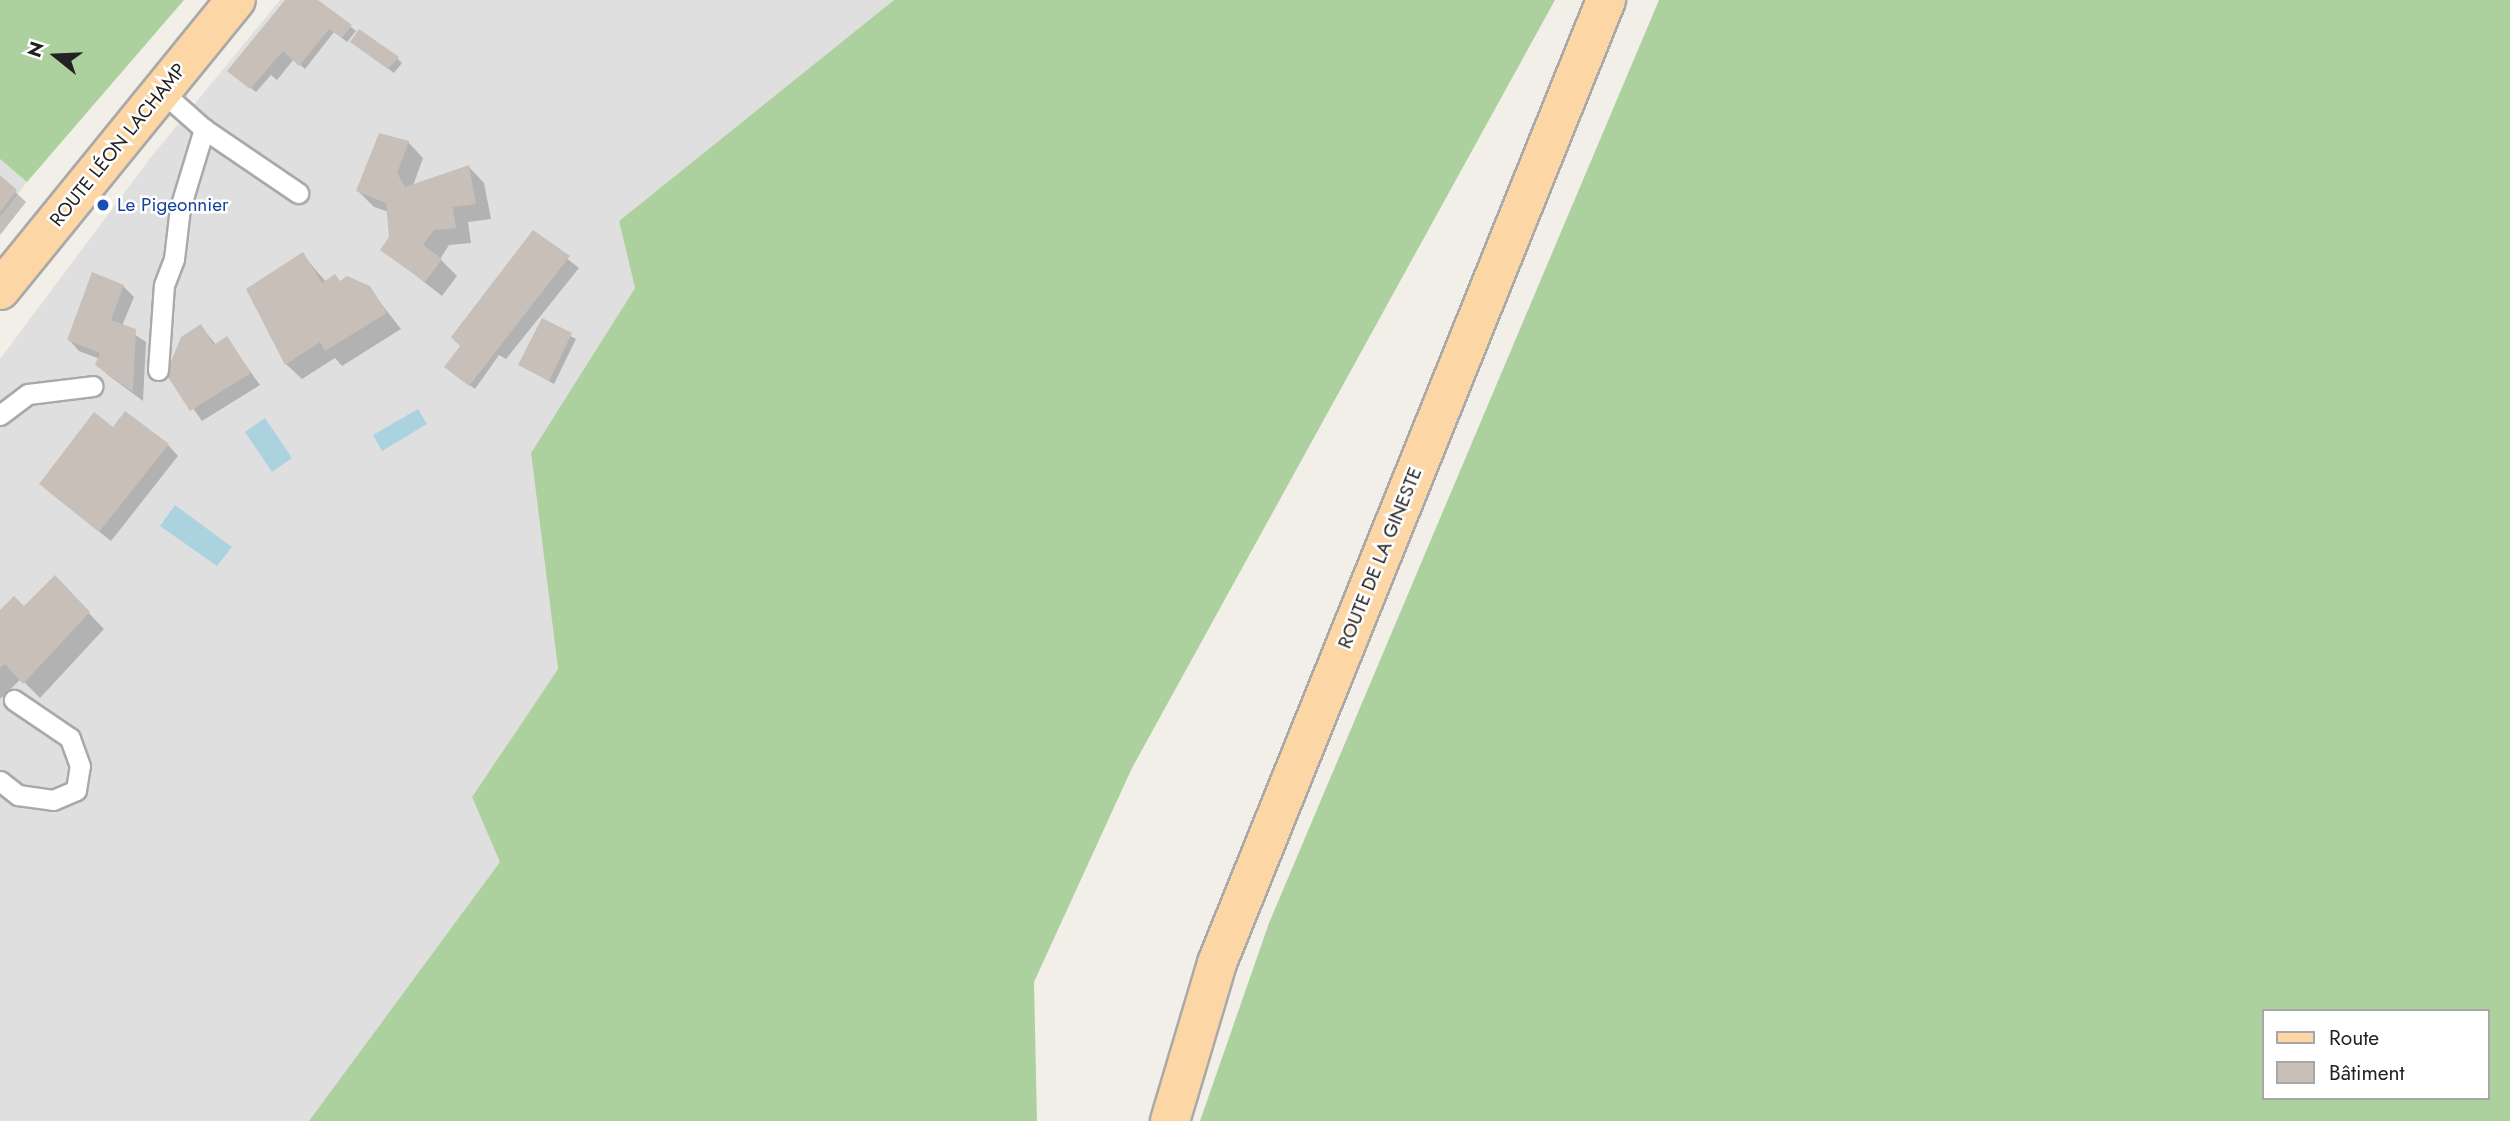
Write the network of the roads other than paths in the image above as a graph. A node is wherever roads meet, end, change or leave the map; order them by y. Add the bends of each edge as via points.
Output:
1 (236, 0) edge
2 (1605, 0) edge
3 (161, 91) junction
4 (204, 129) junction
5 (298, 193) dead end
6 (0, 290) edge
7 (158, 370) dead end
8 (93, 386) dead end
9 (0, 415) edge
10 (14, 700) dead end
11 (0, 781) edge
12 (1170, 1121) edge

1 - 3 main road, ROUTE LÉON LACHAMP
2 - 12 main road, ROUTE DE LA GINESTE via 1217,963
3 - 4 lane
3 - 6 main road, ROUTE LÉON LACHAMP
4 - 5 lane
4 - 7 lane via 180,208 174,259 164,285
8 - 9 lane via 27,394
10 - 11 lane via 70,738 80,766 76,790 53,800 18,795

